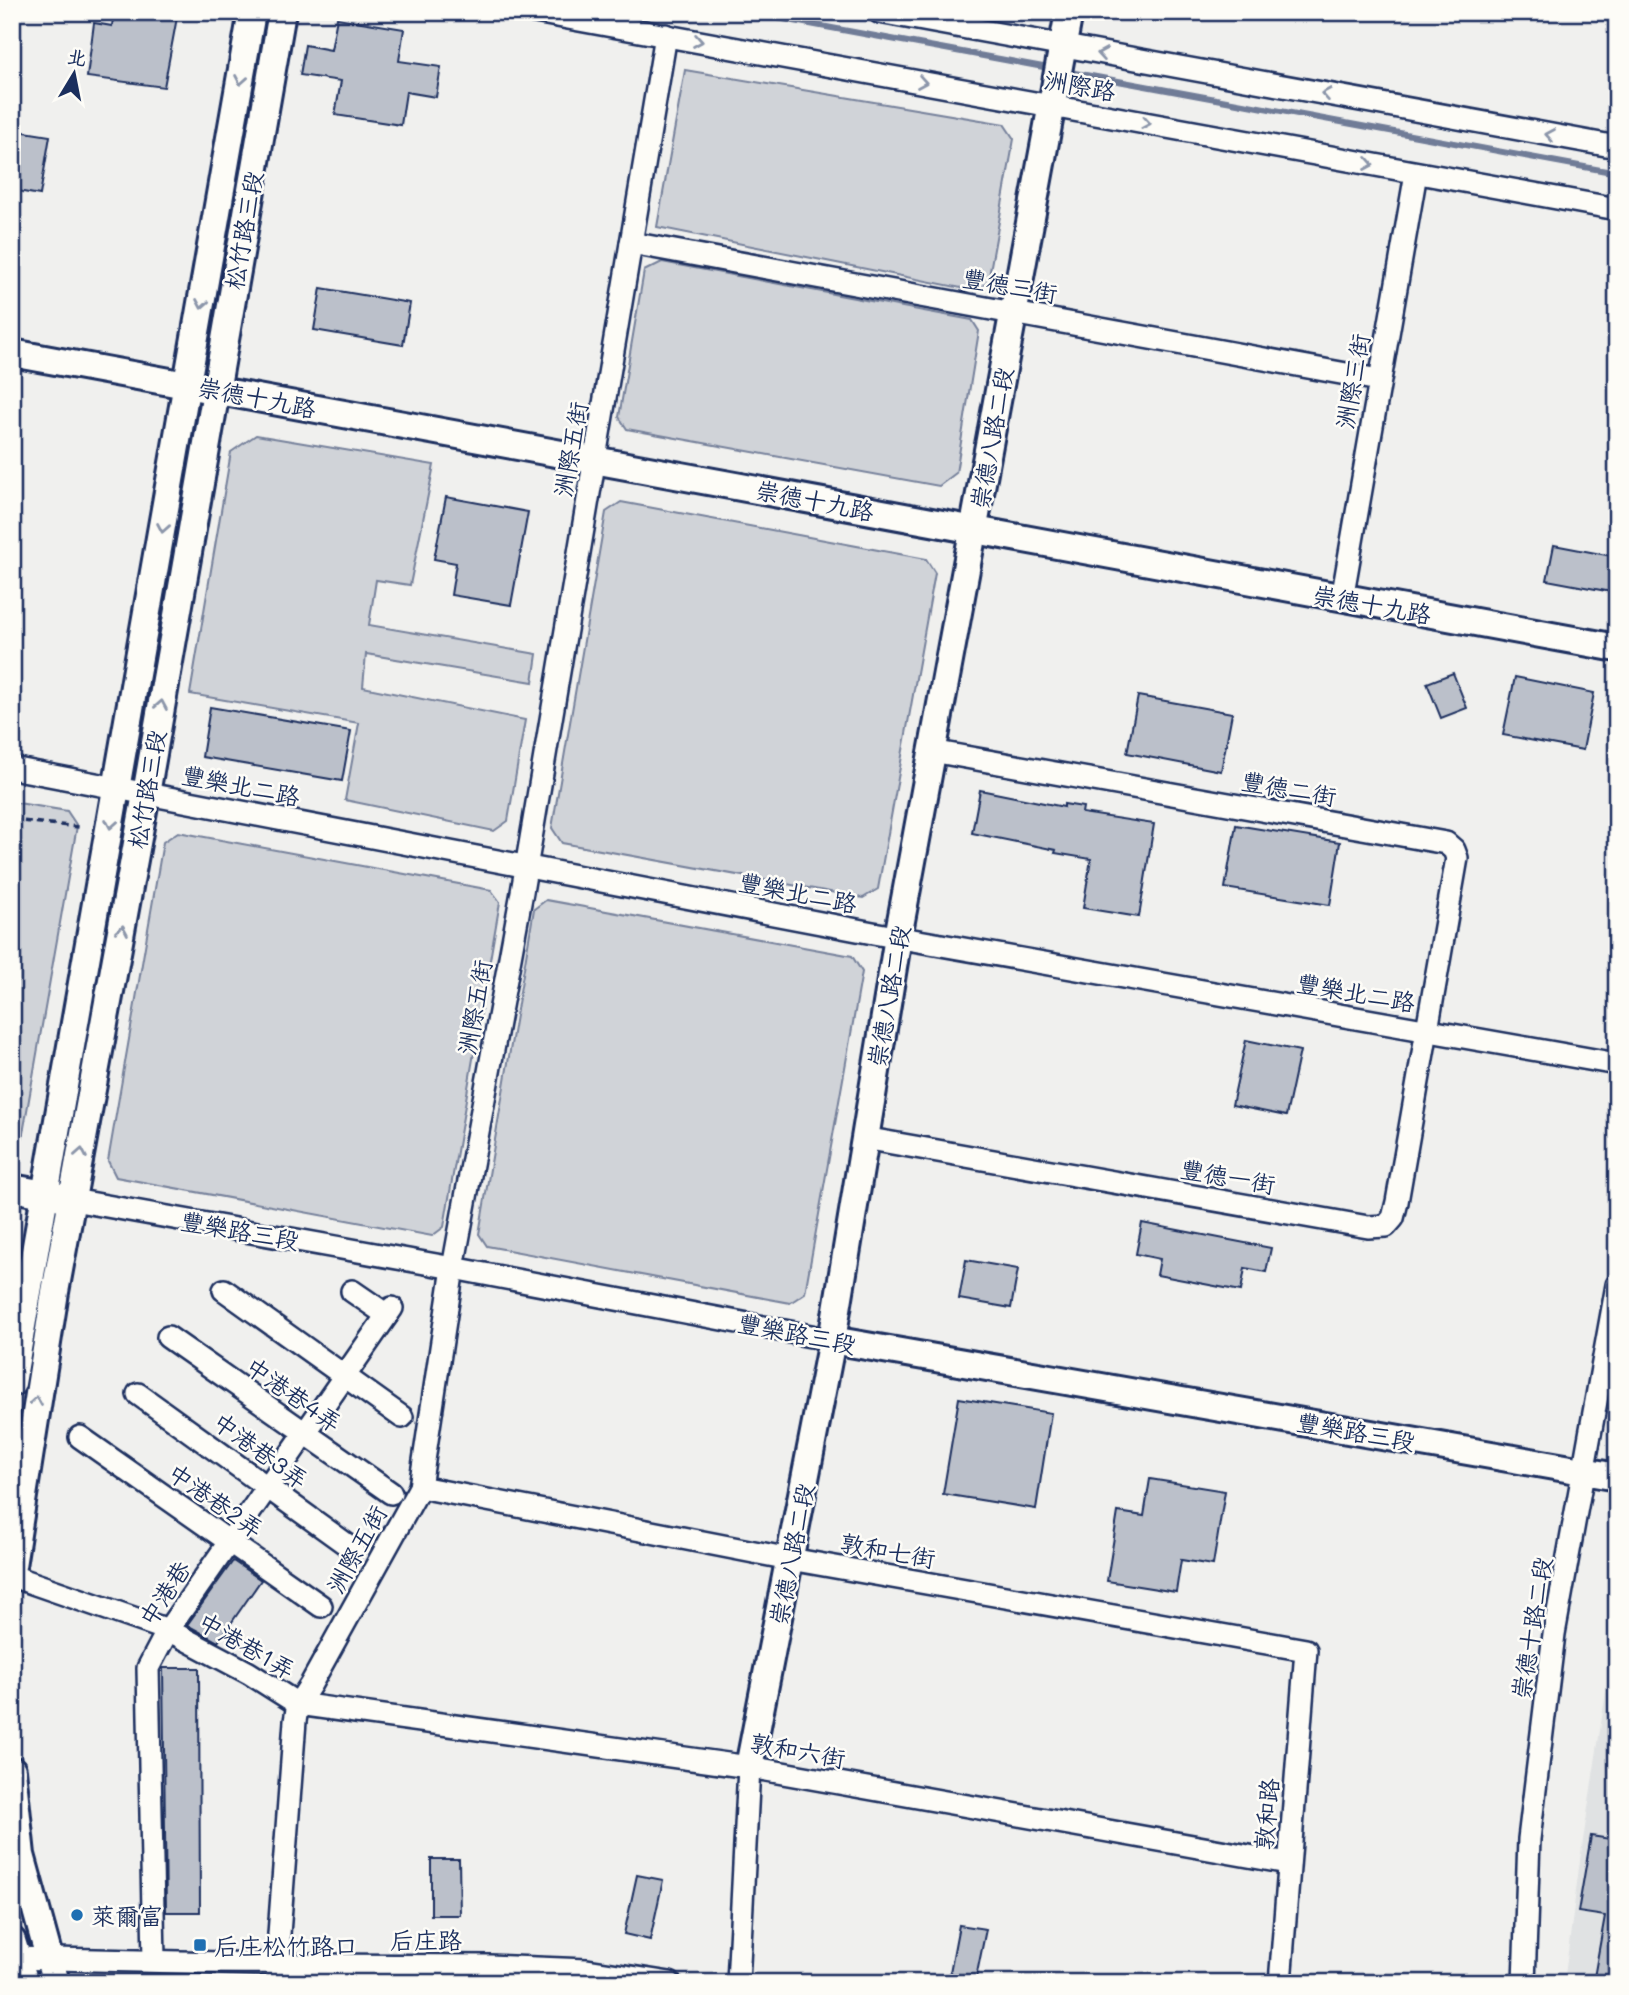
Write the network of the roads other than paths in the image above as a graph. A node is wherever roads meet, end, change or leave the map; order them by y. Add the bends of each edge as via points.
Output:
1 (252, 12) edge
2 (282, 12) edge
3 (534, 12) edge
4 (879, 12) edge
5 (1069, 12) edge
6 (666, 35) junction
7 (1060, 62) junction
8 (1052, 107) junction
9 (1617, 147) edge
10 (1416, 173) junction
11 (1617, 209) edge
12 (631, 243) junction
13 (1013, 312) junction
14 (12, 353) edge
15 (1379, 380) junction
16 (188, 384) junction
17 (215, 390) junction
18 (595, 458) junction
19 (974, 529) junction
20 (1342, 599) junction
21 (1617, 648) edge
22 (932, 751) junction
23 (12, 768) edge
24 (117, 789) junction
25 (146, 794) junction
26 (525, 866) junction
27 (898, 937) junction
28 (1427, 1031) junction
29 (1617, 1064) edge
30 (864, 1138) junction
31 (12, 1188) edge
32 (46, 1194) junction
33 (73, 1200) junction
34 (453, 1268) junction
35 (1617, 1285) edge
36 (224, 1290) dead end
37 (352, 1291) dead end
38 (168, 1338) dead end
39 (832, 1340) junction
40 (344, 1376) junction
41 (12, 1383) edge
42 (138, 1394) dead end
43 (402, 1417) dead end
44 (305, 1433) junction
45 (80, 1437) dead end
46 (1584, 1472) junction
47 (1617, 1477) edge
48 (420, 1487) junction
49 (268, 1488) junction
50 (391, 1493) dead end
51 (230, 1542) junction
52 (353, 1549) dead end
53 (790, 1559) junction
54 (12, 1566) edge
55 (12, 1576) edge
56 (321, 1606) dead end
57 (168, 1630) junction
58 (1306, 1650) joint
59 (298, 1704) junction
60 (749, 1767) junction
61 (12, 1770) edge
62 (1287, 1863) junction
63 (48, 1958) junction
64 (17, 1960) edge
65 (154, 1960) junction
66 (280, 1964) junction
67 (56, 1983) edge
68 (670, 1983) edge
69 (738, 1983) edge
70 (1280, 1983) edge
71 (1524, 1983) edge

1 -> 16 street, 松竹路三段
2 - 17 street, 松竹路三段
3 - 6 street, 洲際路
4 - 7 street, 洲際路
5 - 7 street, 崇德八路二段
6 -> 8 street, 洲際路
6 - 12 street, 洲際五街
7 - 8 street, 崇德八路二段
9 -> 7 street, 洲際路
8 -> 10 street, 洲際路
8 - 13 street, 崇德八路二段
10 - 11 street, 洲際路
10 - 15 street, 洲際三街
12 - 13 street, 豐德三街
12 - 18 street, 洲際五街
13 - 15 street, 豐德三街
13 - 19 street, 崇德八路二段
14 - 16 street, 崇德十九路
15 - 20 street, 洲際三街
16 - 17 street, 崇德十九路
16 -> 24 street, 松竹路三段
17 - 18 street, 崇德十九路
25 -> 17 street, 松竹路三段
18 - 19 street, 崇德十九路
18 - 26 street, 洲際五街
19 - 20 street, 崇德十九路
19 - 22 street, 崇德八路二段
20 - 21 street, 崇德十九路
22 - 27 street, 崇德八路二段
22 - 28 street, 豐德二街 via 1446,843 1457,858
23 - 24 street, 豐樂北二路
24 - 25 street, 豐樂北二路
24 -> 32 street, 松竹路三段
25 - 26 street, 豐樂北二路
33 -> 25 street, 松竹路三段
26 - 27 street, 豐樂北二路
26 - 34 street, 洲際五街
27 - 28 street, 豐樂北二路
27 - 30 street, 崇德八路二段
28 - 29 street, 豐樂北二路
28 - 30 street, 豐德一街 via 1397,1202 1386,1226 1368,1227
30 - 39 street, 崇德八路二段
31 - 32 street, 豐樂路三段
32 - 33 street, 豐樂路三段
32 - 41 street, 松竹路三段
33 - 34 street, 豐樂路三段
54 -> 33 street, 松竹路三段
34 - 39 street, 豐樂路三段
34 - 48 street, 洲際五街
35 - 46 street, 崇德十路二段
36 - 40 street
37 - 40 street, 中港巷 via 390,1311
38 - 44 street, 中港巷4弄
39 - 46 street, 豐樂路三段
39 - 53 street, 崇德八路二段
40 - 43 street
40 - 44 street, 中港巷
42 - 49 street, 中港巷3弄
44 - 49 street, 中港巷
44 - 50 street, 中港巷4弄
45 - 51 street, 中港巷2弄
46 - 47 street, 豐樂路三段
46 - 71 street, 崇德十路二段 via 1554,1634 1529,1839
48 - 53 street, 敦和七街
48 - 59 street, 洲際五街
49 - 51 street, 中港巷
49 - 52 street, 中港巷3弄
51 - 56 street, 中港巷2弄
51 - 57 street, 中港巷
53 - 58 street, 敦和七街
53 - 60 street, 崇德八路二段
55 - 57 street, 中港巷1弄
57 - 59 street, 中港巷1弄
57 - 65 street, 中港巷 via 148,1668
58 - 62 street, 敦和路
59 - 60 street, 敦和六街
59 - 66 street, 洲際五街
60 - 62 street, 敦和六街
60 - 69 street, 崇德八路二段
61 - 63 street via 21,1855
62 - 70 street, 敦和路
63 - 64 street, 后庄路
63 - 65 street, 后庄路
63 - 67 street
65 - 66 street, 后庄路
66 - 68 street, 后庄路 via 573,1969

